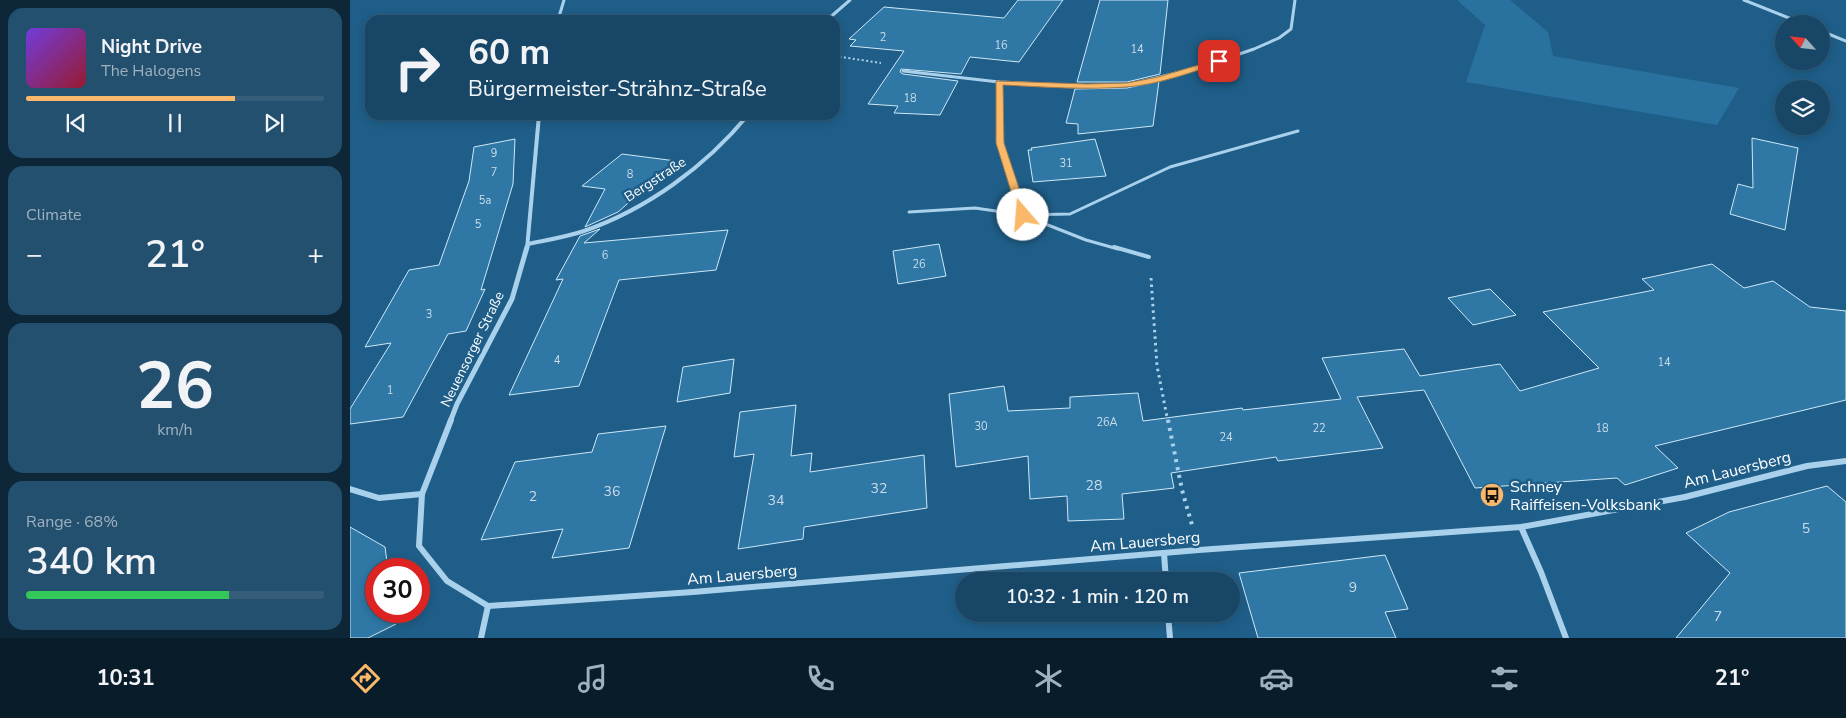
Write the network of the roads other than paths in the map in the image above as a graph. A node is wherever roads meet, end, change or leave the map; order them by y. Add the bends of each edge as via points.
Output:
1 (564, 0) edge
2 (850, 0) edge
3 (1295, 0) edge
4 (1744, 0) edge
5 (560, 15) edge
6 (833, 15) edge
7 (1782, 15) edge
8 (1830, 35) edge
9 (1846, 41) edge
10 (903, 71) road end
11 (999, 82) junction
12 (539, 120) edge
13 (744, 120) edge
14 (1298, 131) dead end
15 (909, 212) dead end
16 (1023, 215) junction
17 (528, 244) junction
18 (1148, 257) dead end
19 (1846, 460) edge
20 (350, 489) edge
21 (422, 494) junction
22 (1521, 527) junction
23 (1164, 554) junction
24 (1165, 572) edge
25 (488, 606) junction
26 (1169, 622) edge
27 (481, 638) edge
28 (1170, 638) edge
29 (1566, 638) edge

1 - 5 street
2 - 6 street
3 - 11 street via 1291,29 1279,38 1160,79 1127,85 1087,86
4 - 7 street
8 - 9 street
10 - 11 street
11 - 16 street via 1000,143
12 - 17 street, Neuensorger Straße
13 - 17 street, Bergstraße via 702,162 641,205 591,228
14 - 16 lane via 1170,167 1070,214
15 - 16 lane via 974,208
16 - 18 lane via 1086,240
17 - 21 street, Neuensorger Straße via 512,299 457,404
19 - 22 street, Am Lauersberg via 1807,466 1685,497
20 - 21 street via 379,498
21 - 25 street, Neuensorger Straße via 419,546 447,581
22 - 23 street, Am Lauersberg
22 - 29 street
23 - 24 street
23 - 25 street, Am Lauersberg
25 - 27 street
26 - 28 street

